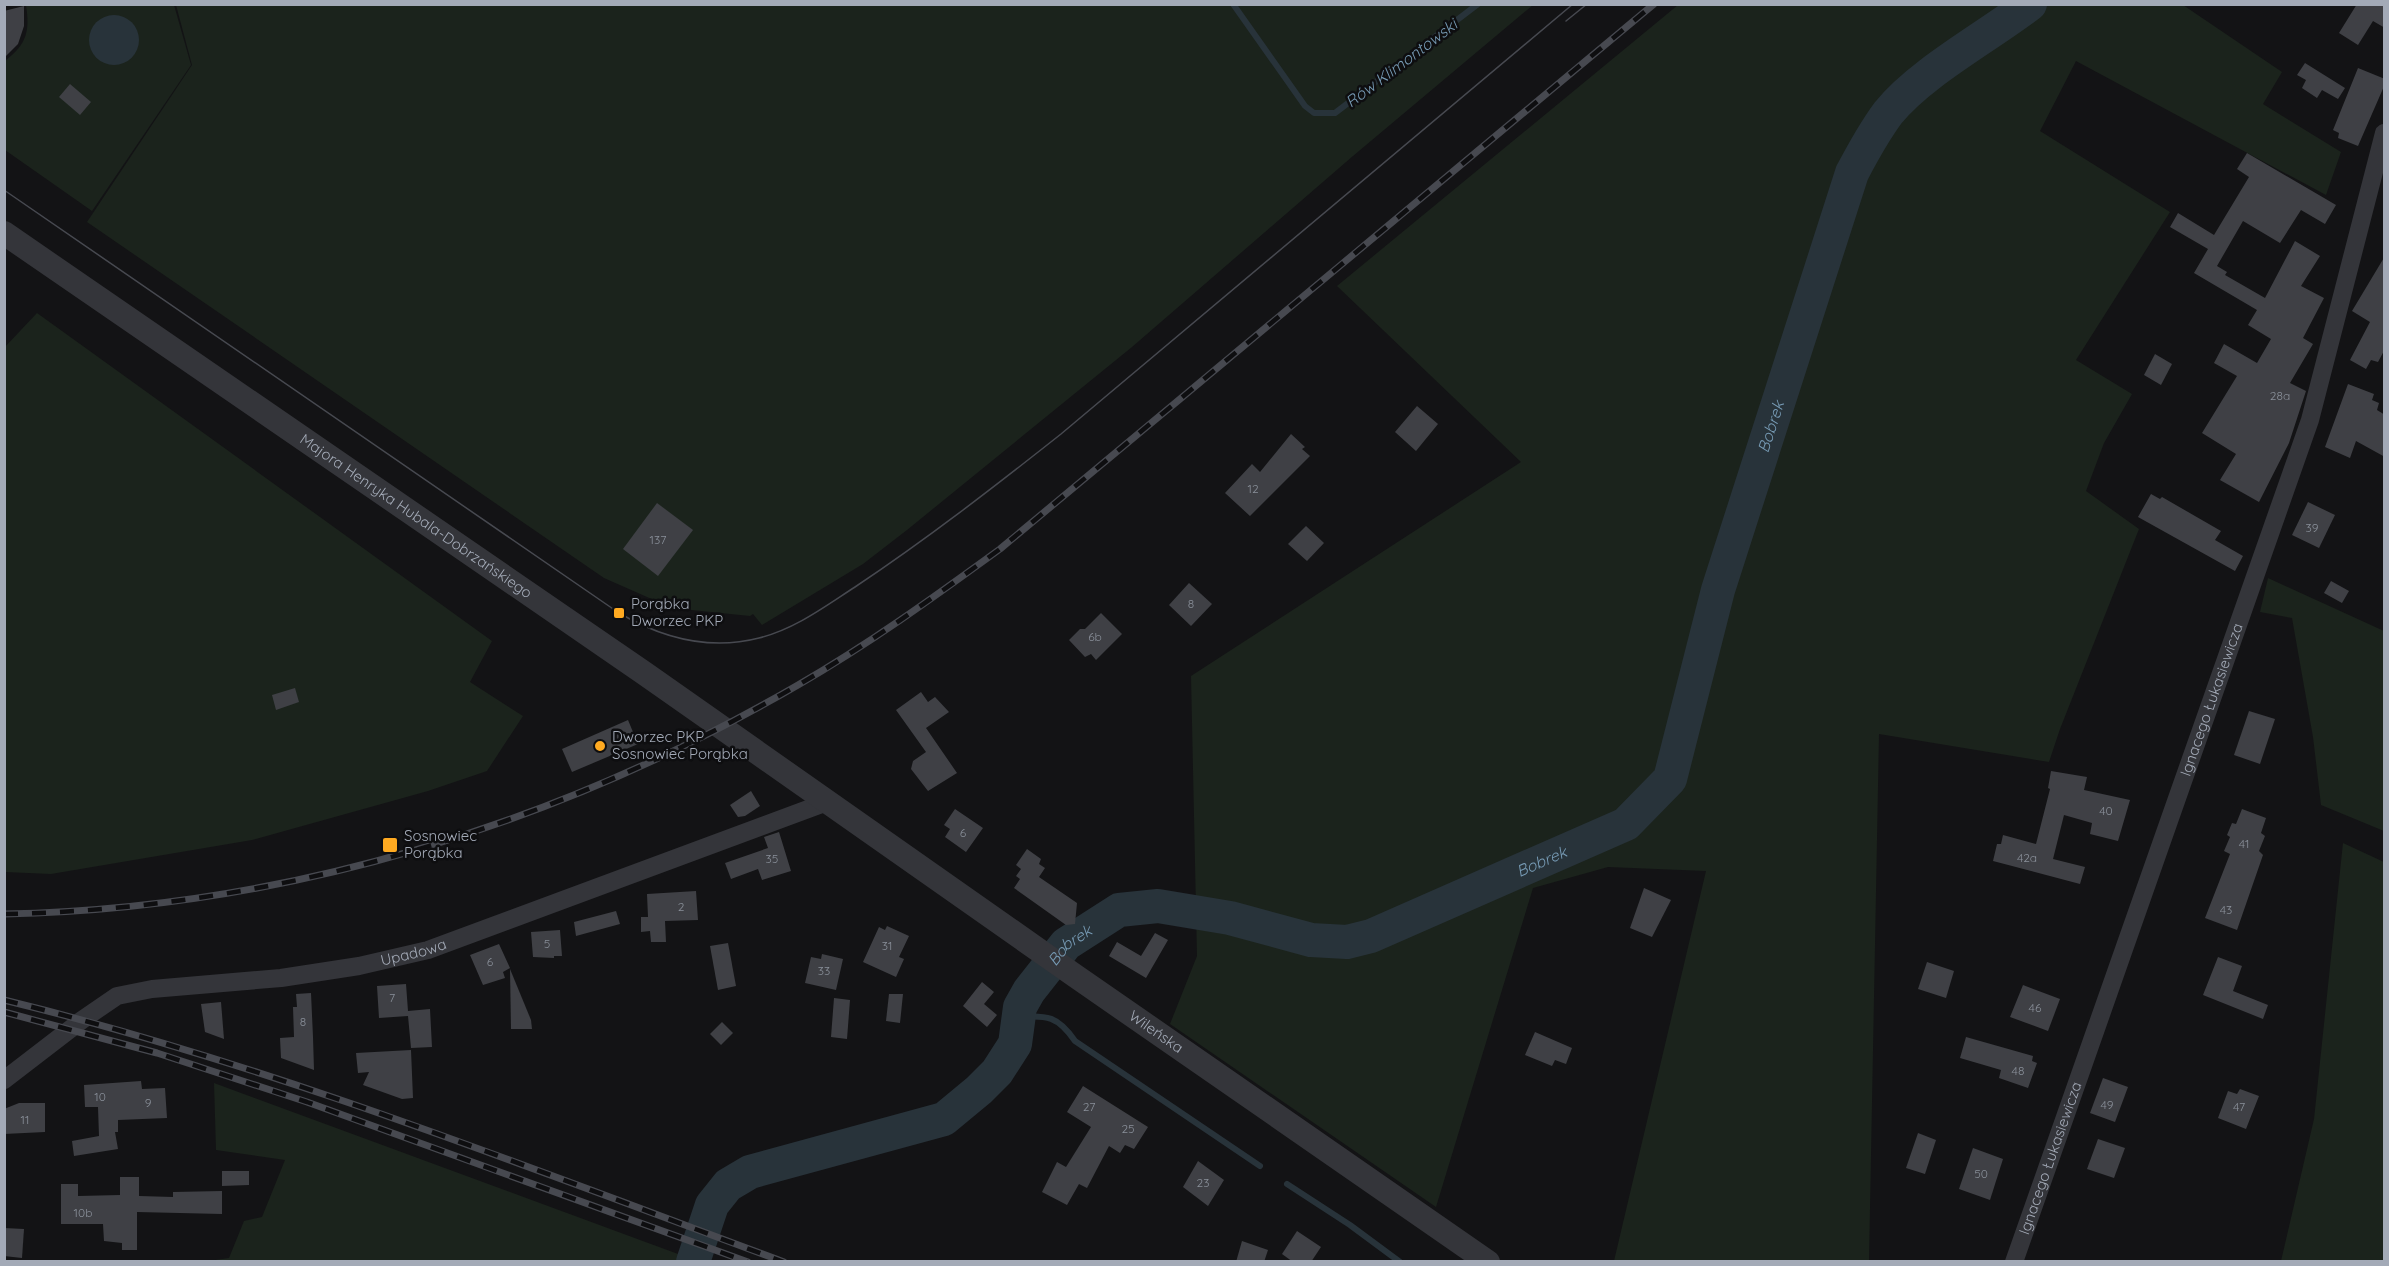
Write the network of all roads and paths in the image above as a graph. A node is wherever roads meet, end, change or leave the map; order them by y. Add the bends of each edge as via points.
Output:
1 (2385, 133) edge
2 (4, 232) edge
3 (827, 802) junction
4 (4, 1080) edge
5 (1488, 1262) edge
6 (2014, 1262) edge

1 - 6 street, Ignacego Łukasiewicza via 2310,420
2 - 3 street, Majora Henryka Hubala-Dobrzańskiego
3 - 4 street, Upadowa via 428,950 281,978 152,989 117,996
3 - 5 street, Wileńska

